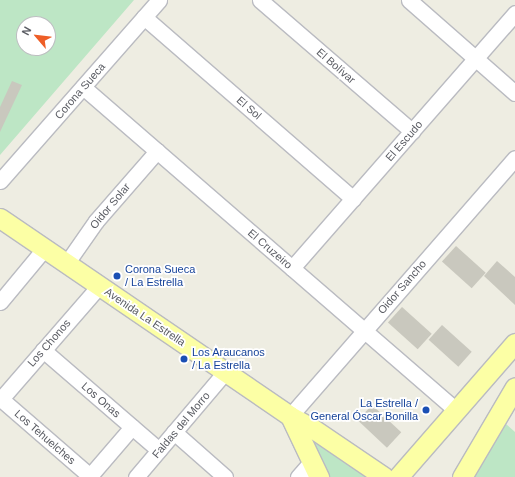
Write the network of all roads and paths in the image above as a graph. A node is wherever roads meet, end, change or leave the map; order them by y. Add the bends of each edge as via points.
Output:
1 (159, 0) edge
2 (260, 0) edge
3 (409, 0) edge
4 (515, 13) edge
5 (144, 17) junction
6 (476, 58) junction
7 (83, 87) junction
8 (515, 93) edge
9 (412, 131) junction
10 (157, 151) junction
11 (515, 158) edge
12 (0, 181) edge
13 (353, 199) junction
14 (0, 218) edge
15 (44, 249) junction
16 (66, 264) junction
17 (292, 268) junction
18 (99, 286) junction
19 (0, 302) edge
20 (364, 331) junction
21 (515, 343) edge
22 (43, 350) junction
23 (225, 372) junction
24 (515, 387) edge
25 (0, 399) edge
26 (456, 410) junction
27 (290, 416) junction
28 (132, 427) junction
29 (174, 432) junction
30 (159, 450) junction
31 (315, 470) edge
32 (89, 476) edge
33 (136, 477) edge
34 (225, 477) edge
35 (298, 477) edge
36 (384, 477) edge
37 (398, 477) edge
38 (462, 477) edge

1 - 5 street, Corona Sueca
2 - 9 street, El Bolívar
3 - 6 street
4 - 6 street, El Escudo
5 - 7 street, Corona Sueca
5 - 13 street, El Sol
6 - 8 street
6 - 9 street, El Escudo
7 - 10 street, El Cruzeiro
7 - 12 street, Corona Sueca
9 - 13 street, El Escudo
10 - 16 street, Oidor Solar via 96,221
10 - 17 street, El Cruzeiro
11 - 20 street, Oidor Sancho
13 - 17 street, El Escudo
14 - 15 main road, Avenida La Estrella
15 - 16 main road, Avenida La Estrella
15 - 19 street
16 - 18 main road, Avenida La Estrella
17 - 20 street, El Cruzeiro
18 - 22 street, Los Chonos
18 - 23 main road, Avenida La Estrella
20 - 26 street, El Cruzeiro
20 - 27 street, Oidor Sancho
21 - 26 main road
22 - 25 street, Los Chonos
22 - 28 street, Los Onas
23 - 27 main road, Avenida La Estrella
23 - 29 street, Faldas del Morro
24 - 38 main road
25 - 32 street, Los Tehuelches
26 - 37 main road
27 - 31 main road
27 - 36 main road, Avenida La Estrella
28 - 30 street, Los Onas
28 - 32 street
29 - 30 street, Faldas del Morro
29 - 34 street
30 - 33 street, Faldas del Morro
31 - 35 street

